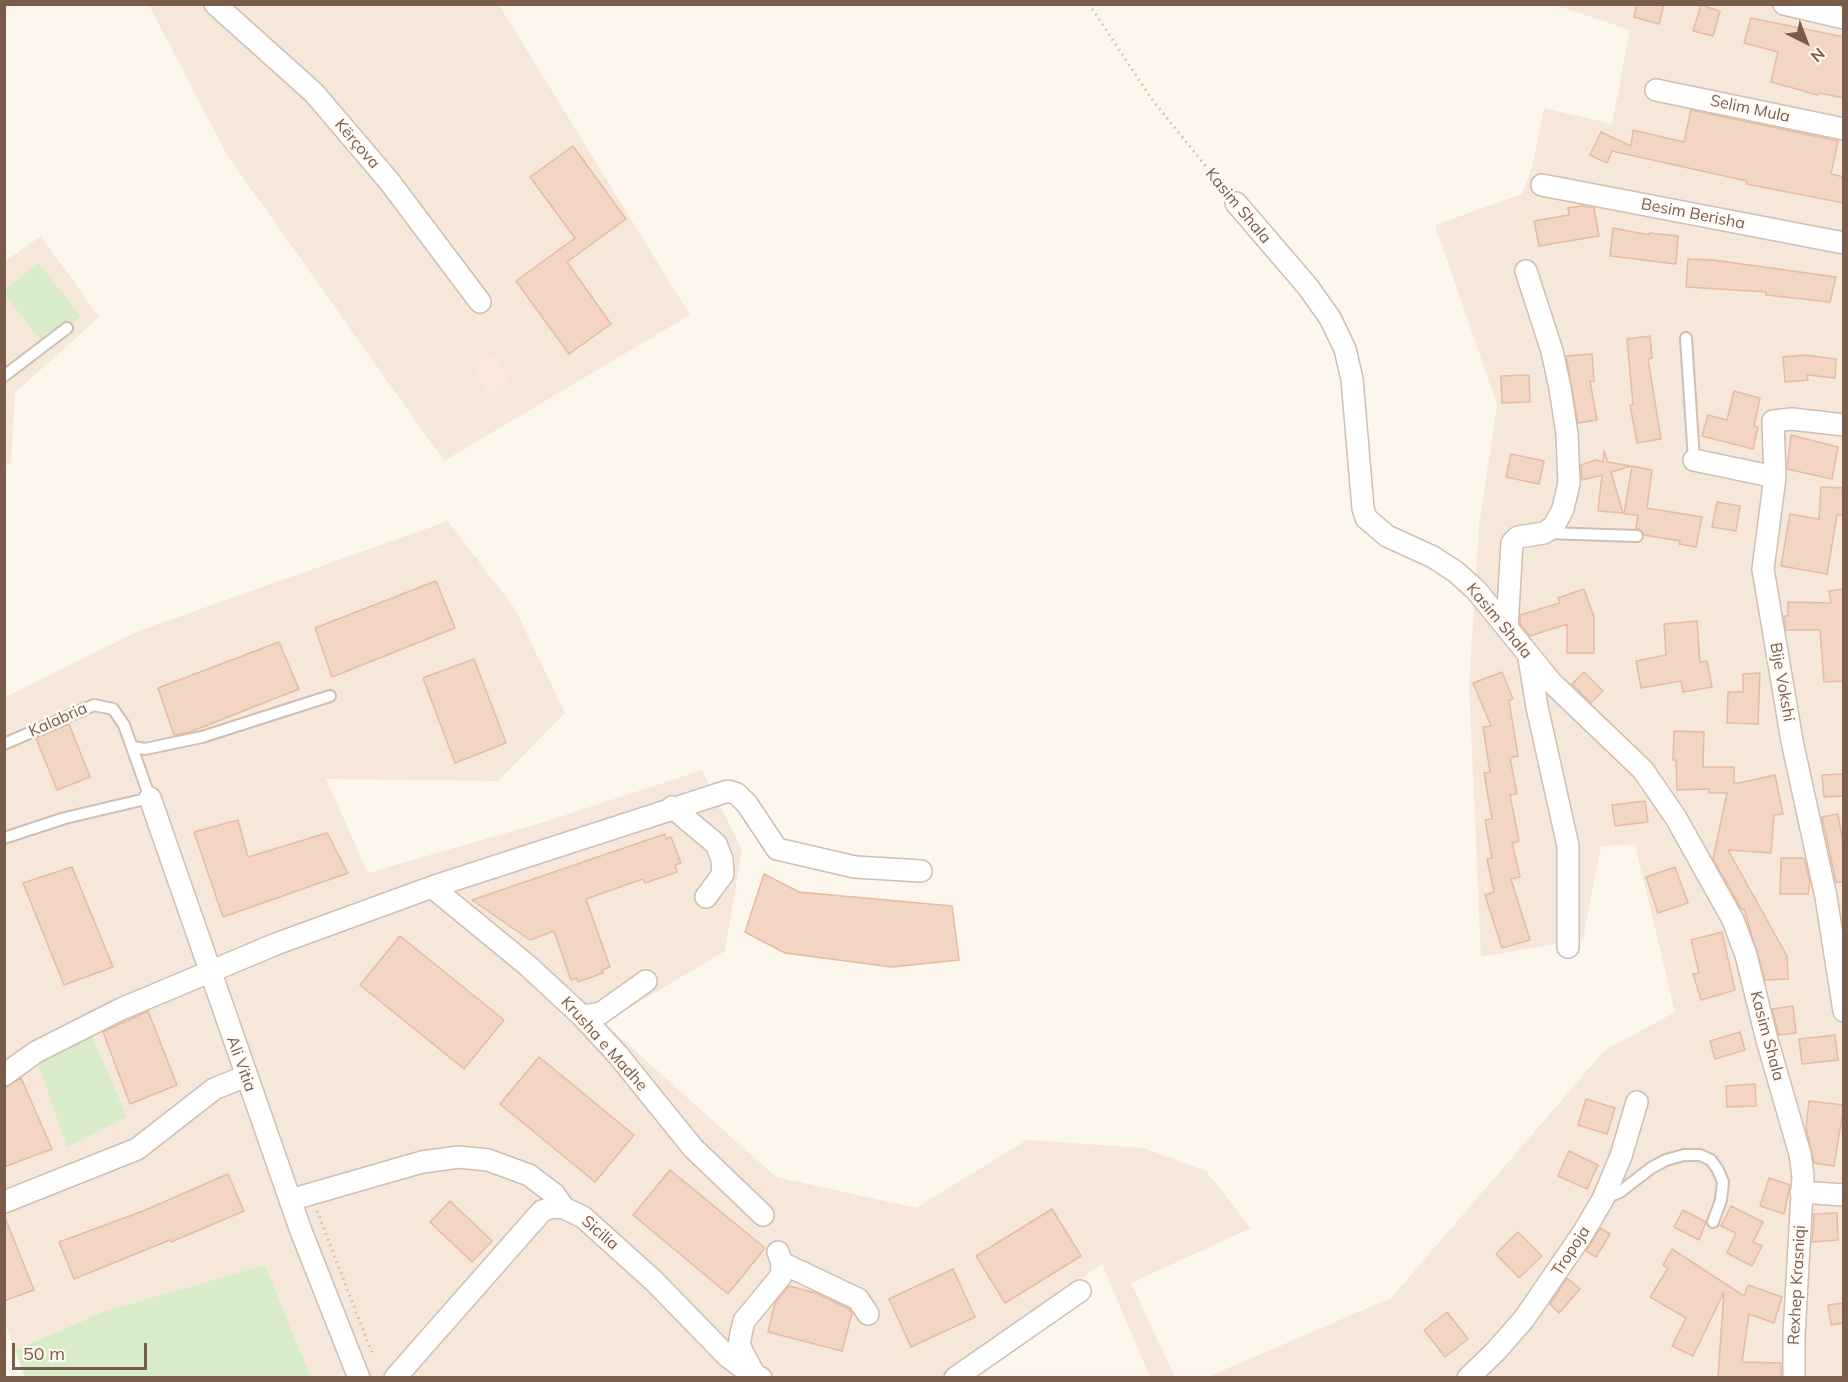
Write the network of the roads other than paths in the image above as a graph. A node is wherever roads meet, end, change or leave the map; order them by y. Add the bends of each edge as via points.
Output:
1 (214, 4) edge
2 (1784, 4) edge
3 (1844, 18) edge
4 (1656, 90) dead end
5 (1844, 129) edge
6 (1542, 185) dead end
7 (1236, 203) road end
8 (1844, 243) edge
9 (1526, 271) dead end
10 (480, 302) dead end
11 (67, 328) dead end
12 (1686, 338) dead end
13 (7, 370) edge
14 (1844, 425) edge
15 (1694, 460) joint
16 (1775, 477) junction
17 (1544, 533) junction
18 (1637, 536) dead end
19 (1507, 627) junction
20 (1529, 658) junction
21 (330, 696) dead end
22 (113, 709) joint
23 (4, 744) edge
24 (133, 747) junction
25 (150, 798) junction
26 (672, 807) junction
27 (4, 838) edge
28 (921, 872) dead end
29 (432, 887) junction
30 (706, 897) dead end
31 (1568, 947) dead end
32 (209, 974) junction
33 (646, 981) dead end
34 (1844, 1011) edge
35 (582, 1016) junction
36 (4, 1075) edge
37 (246, 1076) junction
38 (1636, 1102) dead end
39 (1801, 1192) junction
40 (1844, 1195) edge
41 (1603, 1199) junction
42 (290, 1200) junction
43 (4, 1202) edge
44 (564, 1208) junction
45 (763, 1215) dead end
46 (1713, 1222) dead end
47 (1080, 1292) dead end
48 (868, 1314) dead end
49 (757, 1376) edge
50 (359, 1377) edge
51 (395, 1377) edge
52 (955, 1377) edge
53 (1467, 1377) edge
54 (1794, 1377) edge

1 - 10 street, Kërçova via 314,93 389,181
2 - 3 street
4 - 5 street, Selim Mula
6 - 8 street, Besim Berisha
7 - 19 street, Kasim Shala via 1308,287 1346,349 1366,518 1387,536 1433,557 1456,573
9 - 17 street via 1552,351 1569,462 1563,509 1554,526
11 - 13 lane
12 - 15 lane
14 - 16 street, Bije Vokshi via 1792,419 1773,421
15 - 16 street
16 - 34 street, Bije Vokshi via 1763,569
17 - 18 lane
17 - 19 street via 1518,537 1512,543
19 - 20 street, Kasim Shala
20 - 31 street via 1568,846
20 - 39 street, Kasim Shala via 1643,770 1725,902 1746,955 1800,1154
21 - 24 lane via 202,737 145,749
22 - 23 lane, Kalabria via 94,705
22 - 24 lane, Ali Vitia
24 - 25 lane, Ali Vitia
25 - 27 lane via 65,818
25 - 32 street, Ali Vitia
26 - 28 street via 728,791 747,804 777,849 855,867
26 - 29 street
26 - 30 street via 716,844 722,859 723,874
29 - 32 street via 276,944
29 - 35 street, Krusha e Madhe
32 - 36 street via 121,1009 36,1052
32 - 37 street, Ali Vitia
33 - 35 street via 601,1013
35 - 45 street, Krusha e Madhe via 618,1054 693,1148
37 - 42 street, Ali Vitia
37 - 43 street via 214,1089 130,1152
38 - 41 street, Tropoja via 1621,1156
39 - 40 street
39 - 54 street, Rexhep Krasniqi
41 - 46 lane via 1666,1160 1700,1155 1711,1160 1723,1182 1722,1200
41 - 53 street, Tropoja via 1524,1319
42 - 44 street via 422,1162 459,1157 514,1167 543,1184
42 - 50 street, Ali Vitia
44 - 49 street, Sicilia via 588,1221 727,1356
44 - 51 street, Sicilia via 542,1211
47 - 52 street
48 - 49 street via 858,1299 780,1258 781,1276 744,1321 741,1334 740,1345

